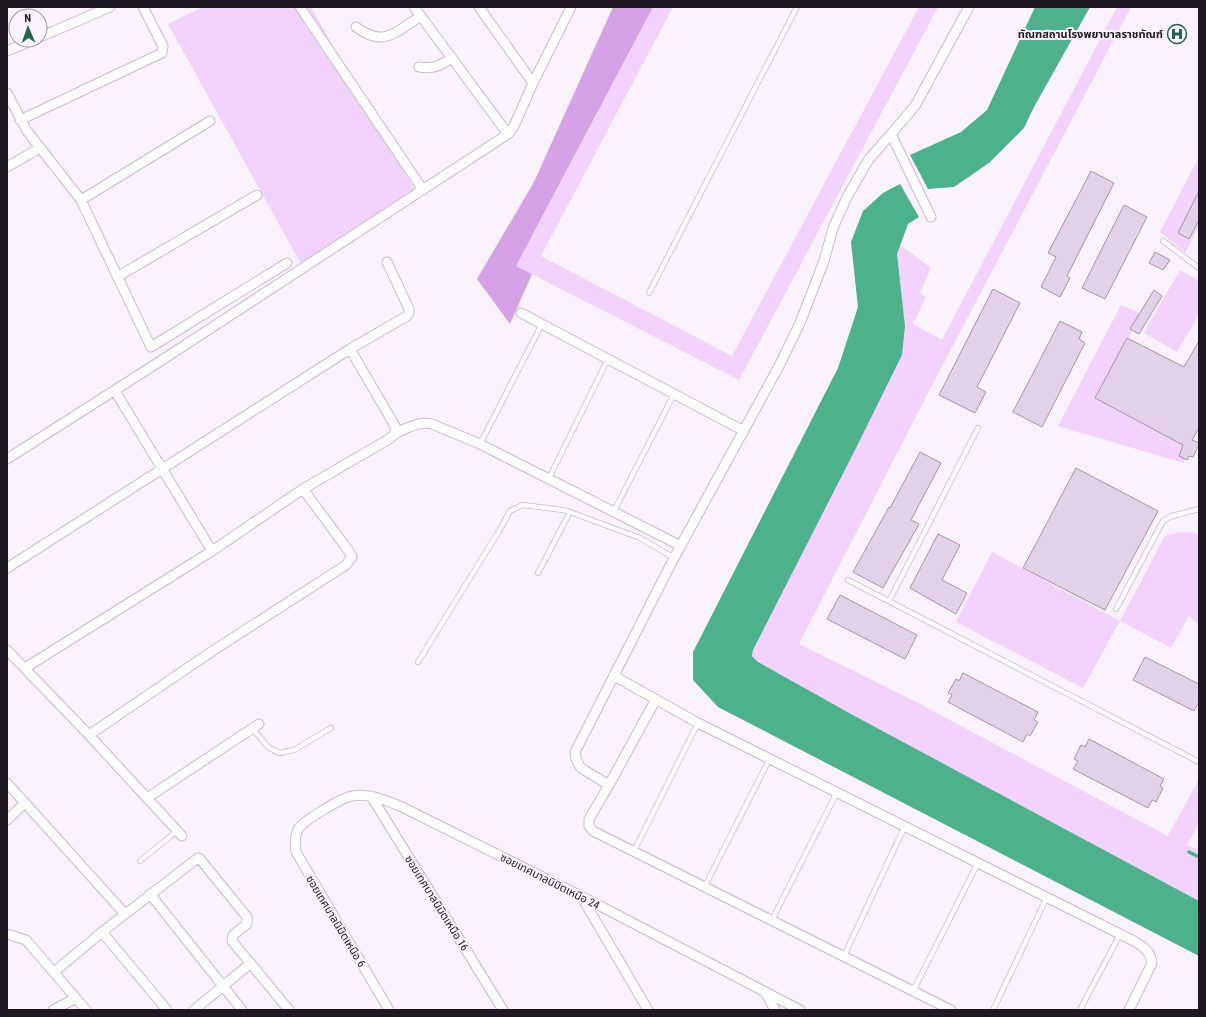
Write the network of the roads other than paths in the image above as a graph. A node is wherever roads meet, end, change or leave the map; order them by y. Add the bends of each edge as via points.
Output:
1 (110, 7) edge
2 (143, 7) edge
3 (300, 7) edge
4 (414, 7) edge
5 (479, 7) edge
6 (571, 7) edge
7 (797, 7) edge
8 (969, 7) edge
9 (421, 16) junction
10 (356, 27) dead end
11 (48, 34) edge
12 (452, 58) junction
13 (420, 67) dead end
14 (532, 83) junction
15 (7, 93) edge
16 (20, 120) junction
17 (210, 121) dead end
18 (508, 134) junction
19 (891, 134) junction
20 (40, 148) junction
21 (7, 167) edge
22 (423, 190) junction
23 (257, 195) dead end
24 (81, 200) junction
25 (931, 217) dead end
26 (1163, 241) dead end
27 (387, 262) dead end
28 (286, 263) dead end
29 (1199, 268) edge
30 (117, 277) junction
31 (649, 293) dead end
32 (521, 313) dead end
33 (542, 324) junction
34 (350, 349) junction
35 (608, 359) junction
36 (115, 391) junction
37 (674, 394) junction
38 (978, 428) dead end
39 (744, 431) junction
40 (395, 433) junction
41 (480, 444) junction
42 (7, 459) edge
43 (163, 470) junction
44 (549, 478) junction
45 (303, 489) junction
46 (1199, 509) edge
47 (614, 511) junction
48 (570, 512) junction
49 (681, 546) junction
50 (212, 551) junction
51 (674, 558) junction
52 (7, 568) edge
53 (538, 573) dead end
54 (848, 580) dead end
55 (889, 601) junction
56 (1116, 609) dead end
57 (7, 650) edge
58 (418, 662) dead end
59 (25, 668) junction
60 (614, 676) junction
61 (656, 699) junction
62 (698, 722) junction
63 (256, 726) joint
64 (331, 728) dead end
65 (89, 735) junction
66 (770, 758) junction
67 (1199, 762) edge
68 (7, 783) edge
69 (608, 785) junction
70 (837, 792) junction
71 (371, 796) junction
72 (147, 798) junction
73 (26, 803) junction
74 (7, 820) edge
75 (905, 826) junction
76 (298, 829) joint
77 (180, 834) joint
78 (634, 851) junction
79 (140, 861) dead end
80 (978, 863) junction
81 (705, 886) junction
82 (150, 894) junction
83 (581, 896) junction
84 (1047, 897) junction
85 (125, 914) junction
86 (772, 920) junction
87 (102, 932) junction
88 (7, 934) edge
89 (1120, 934) junction
90 (844, 956) junction
91 (251, 963) junction
92 (54, 972) junction
93 (223, 986) junction
94 (913, 991) junction
95 (765, 992) junction
96 (76, 998) junction
97 (52, 1010) edge
98 (86, 1010) edge
99 (167, 1010) edge
100 (194, 1010) edge
101 (242, 1010) edge
102 (289, 1010) edge
103 (389, 1010) edge
104 (503, 1010) edge
105 (648, 1010) edge
106 (775, 1010) edge
107 (800, 1010) edge
108 (951, 1010) edge
109 (993, 1010) edge
110 (1080, 1010) edge
111 (1130, 1010) edge

1 - 11 street
2 - 16 street via 163,46 162,53
3 - 22 street
4 - 9 street
5 - 14 street
6 - 14 street
7 - 31 lane
8 - 19 street via 915,106
9 - 10 street via 381,38 366,34
9 - 12 street
12 - 13 street via 438,66
12 - 18 street
14 - 18 street via 514,126
15 - 16 street
16 - 20 street
17 - 24 street
18 - 22 street
19 - 25 street
19 - 39 street via 869,158 847,197 833,228 824,261 800,323
20 - 21 street
20 - 24 street
22 - 36 street
23 - 30 street
24 - 30 street
26 - 29 lane
27 - 34 street via 409,313
28 - 30 street via 151,347
32 - 33 street
33 - 35 street
33 - 41 lane
34 - 40 street via 395,426
34 - 43 street
35 - 37 street
35 - 44 lane
36 - 42 street
36 - 43 street
37 - 39 street
37 - 47 lane
38 - 55 lane
39 - 49 street
40 - 41 street via 427,422
40 - 45 street via 389,439
41 - 44 street
43 - 50 street
43 - 52 street
44 - 47 street
45 - 50 street
45 - 65 street via 352,556 350,561
46 - 56 lane via 1163,521
47 - 49 street
48 - 51 lane via 640,538
48 - 53 lane
48 - 58 lane via 523,505 510,511
49 - 51 street
50 - 59 street
51 - 60 street
54 - 55 lane
55 - 67 lane
57 - 59 street
59 - 65 street
60 - 61 street
60 - 69 street via 575,752 580,768
61 - 62 street
61 - 69 street
62 - 66 street
62 - 78 lane
63 - 64 lane via 268,747 279,753 294,750
63 - 72 street
65 - 72 street
66 - 70 street
66 - 81 lane
68 - 73 street
69 - 78 street via 589,819 589,826 593,831
70 - 75 street
70 - 86 lane
71 - 76 street, ซอยเทศบาลนิมิตเหนือ 24 via 351,796 314,816
71 - 83 street, ซอยเทศบาลนิมิตเหนือ 24 via 400,806
71 - 104 street, ซอยเทศบาลนิมิตเหนือ 16
72 - 77 street
73 - 74 street
73 - 85 street
75 - 80 street
75 - 90 lane
76 - 103 street, ซอยเทศบาลนิมิตเหนือ 6 via 294,845 296,852
77 - 79 lane
78 - 81 street
80 - 84 street
80 - 94 lane
81 - 86 street
82 - 85 street
82 - 91 street via 196,859 200,859 247,917 246,924 232,935 232,941
82 - 93 street
83 - 95 street, ซอยเทศบาลนิมิตเหนือ 24
83 - 105 street
84 - 89 street
84 - 109 lane
85 - 87 street
86 - 90 street
87 - 92 street
87 - 99 street
88 - 92 street via 26,940
89 - 110 lane
89 - 111 street via 1147,949 1152,963
90 - 94 street
91 - 93 street
91 - 102 street
92 - 96 street
93 - 100 street
93 - 101 street
94 - 108 street
95 - 106 street
95 - 107 street, ซอยเทศบาลนิมิตเหนือ 24
96 - 97 street
96 - 98 street

